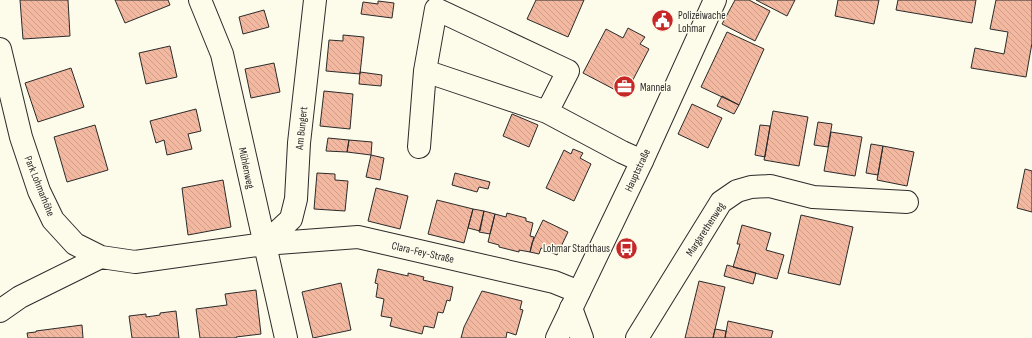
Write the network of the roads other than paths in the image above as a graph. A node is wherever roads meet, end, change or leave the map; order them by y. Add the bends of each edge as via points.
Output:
1 (200, 0) edge
2 (315, 0) edge
3 (715, 0) edge
4 (438, 5) edge
5 (0, 49) edge
6 (425, 71) junction
7 (547, 112) junction
8 (419, 147) dead end
9 (642, 161) junction
10 (907, 202) dead end
11 (264, 244) junction
12 (101, 257) junction
13 (575, 300) junction
14 (0, 311) edge
15 (286, 338) edge
16 (557, 338) edge
17 (582, 338) edge
18 (637, 338) edge

1 - 11 street, Mühlenweg via 222,54
2 - 11 street, Am Bungert via 299,143 296,199 291,219
3 - 9 street, Hauptstraße
4 - 6 street
4 - 7 street via 568,71
5 - 12 street, Park Lohmarhöhe via 21,137 53,220 75,244
6 - 7 street
6 - 8 street
7 - 9 street
9 - 13 street, Hauptstraße
10 - 18 street, Margarethenweg via 813,197 770,186 751,186 737,191 721,202
11 - 12 street, Park Lohmarhöhe via 135,262
11 - 13 street, Clara-Fey-Straße via 358,237 554,282
11 - 15 street, Mühlenweg
12 - 14 street via 20,297
13 - 16 street, Hauptstraße
13 - 17 street

